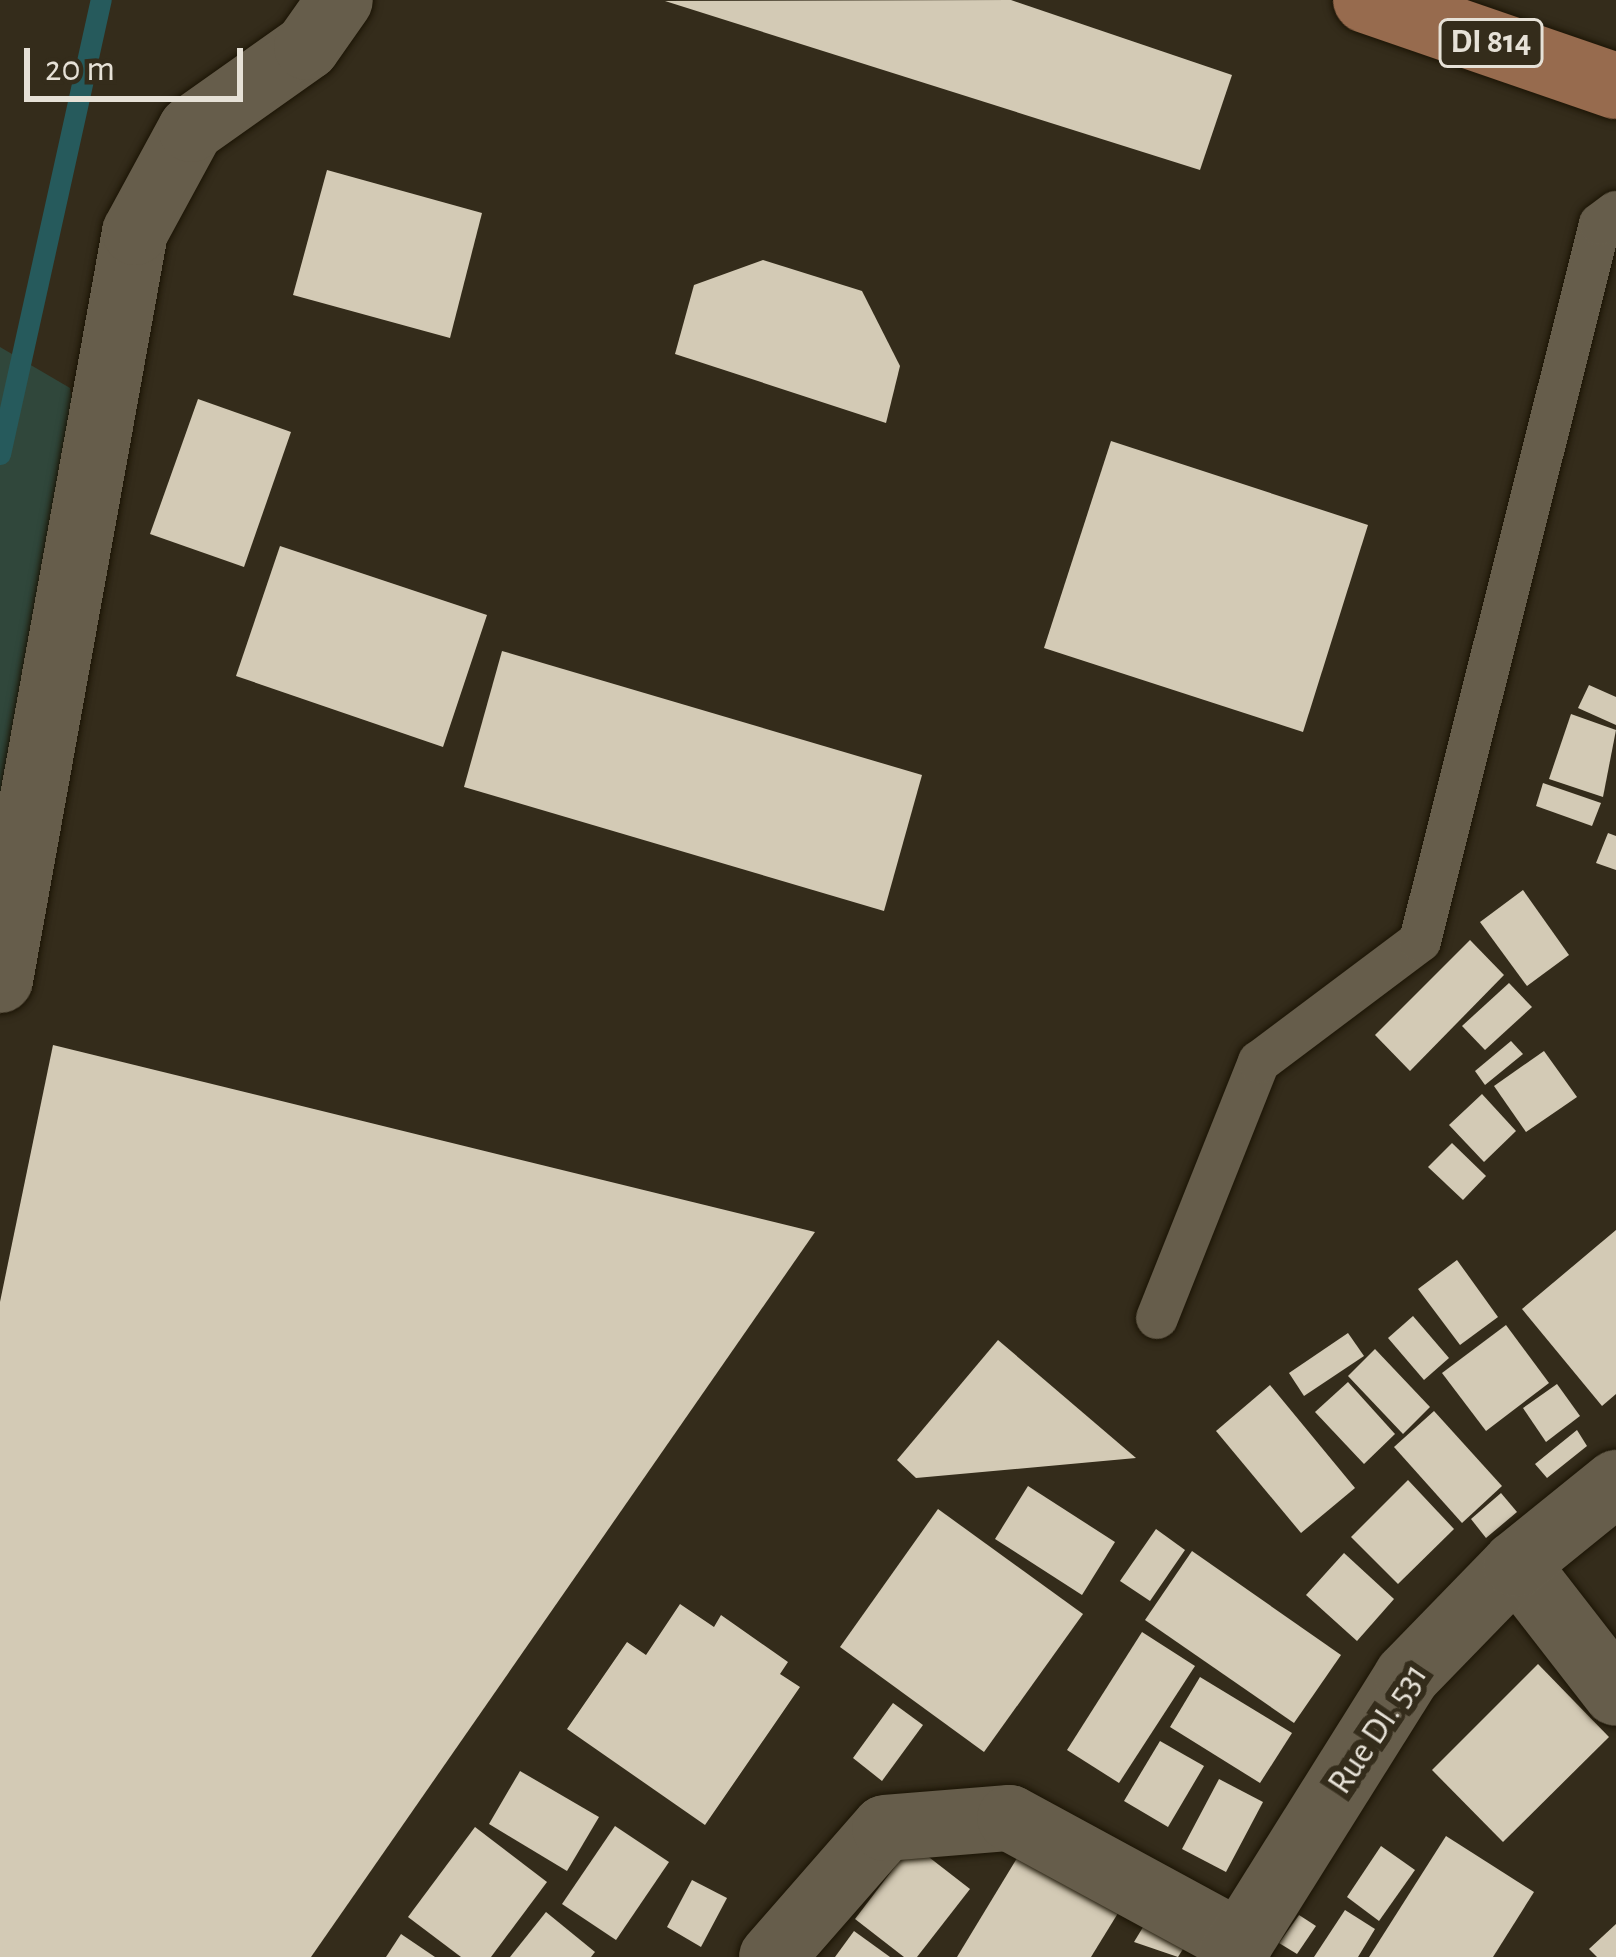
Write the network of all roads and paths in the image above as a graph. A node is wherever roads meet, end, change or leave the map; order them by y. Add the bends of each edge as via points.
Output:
1 (340, 0) edge
2 (1366, 0) edge
3 (1616, 86) edge
4 (1616, 212) edge
5 (0, 980) edge
6 (1157, 1318) dead end
7 (1616, 1484) edge
8 (1516, 1564) junction
9 (1616, 1693) edge
10 (1235, 1950) edge
11 (772, 1957) edge

1 - 5 street via 307,47 191,129 135,232
2 - 3 main road, DI 814
4 - 6 lane via 1600,224 1420,941 1258,1062
7 - 8 street, Rue DI. 531
8 - 9 street
8 - 10 street, Rue DI. 531 via 1407,1676
10 - 11 street via 1010,1818 885,1828

